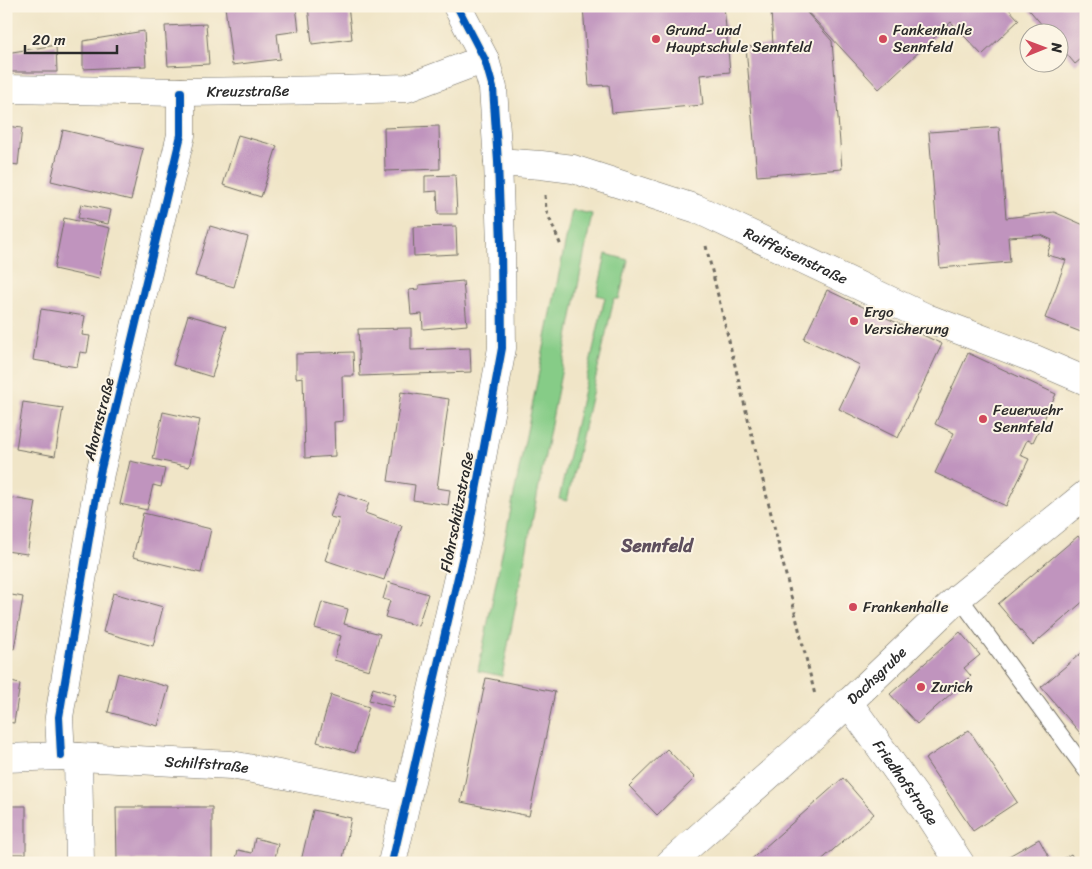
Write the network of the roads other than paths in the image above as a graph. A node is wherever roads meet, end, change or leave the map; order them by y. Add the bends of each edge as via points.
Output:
1 (457, 6) edge
2 (485, 60) junction
3 (6, 89) edge
4 (181, 92) junction
5 (498, 162) junction
6 (1086, 381) edge
7 (1086, 494) edge
8 (959, 597) junction
9 (848, 702) junction
10 (69, 756) junction
11 (6, 758) edge
12 (1086, 770) edge
13 (406, 798) junction
14 (80, 863) edge
15 (392, 863) edge
16 (670, 863) edge
17 (960, 863) edge

1 - 2 street, Flohrschützstraße
2 - 4 street, Kreuzstraße via 407,88
2 - 5 street, Flohrschützstraße via 493,88
3 - 4 street, Kreuzstraße
4 - 10 street, Ahornstraße via 181,135 100,473 59,717
5 - 6 street, Raiffeisenstraße via 574,170 697,209 926,318
5 - 13 street, Flohrschützstraße via 502,348 468,534
7 - 8 street, Dachsgrube
8 - 9 street, Dachsgrube
8 - 12 lane
9 - 16 street, Dachsgrube
9 - 17 street, Friedhofstraße
10 - 11 street, Schilfstraße
10 - 13 street, Schilfstraße via 231,765
10 - 14 street, Ahornstraße
13 - 15 street, Flohrschützstraße

